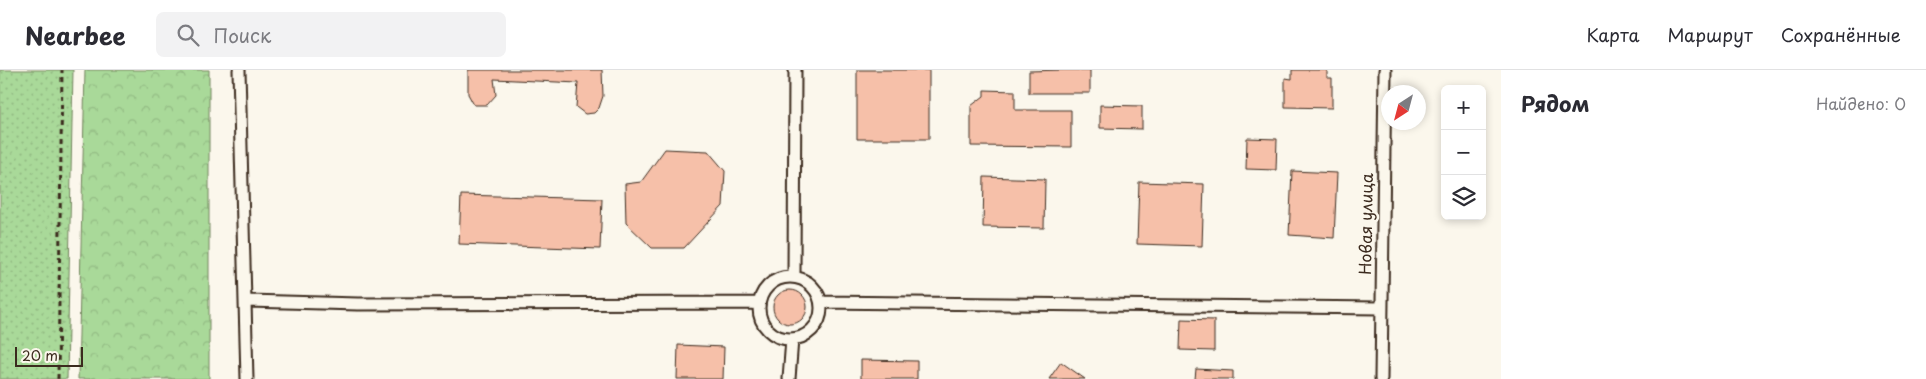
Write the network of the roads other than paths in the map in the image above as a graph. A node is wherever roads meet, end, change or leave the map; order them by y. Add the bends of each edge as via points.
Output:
1 (239, 70) edge
2 (795, 70) edge
3 (1386, 70) edge
4 (794, 276) junction
5 (245, 301) junction
6 (821, 302) junction
7 (759, 303) junction
8 (1381, 308) junction
9 (792, 339) junction
10 (247, 379) edge
11 (789, 379) edge
12 (1381, 379) edge

1 - 5 lane
2 - 4 lane
3 - 8 lane, Новая улица
4 - 6 lane via 816,290
4 - 7 lane via 778,279 765,288
5 - 7 lane via 358,304
5 - 10 lane
6 - 8 lane
6 - 9 lane via 819,320 808,334
7 - 9 lane via 760,317 767,329 778,337
8 - 12 lane, Новая улица
9 - 11 lane

